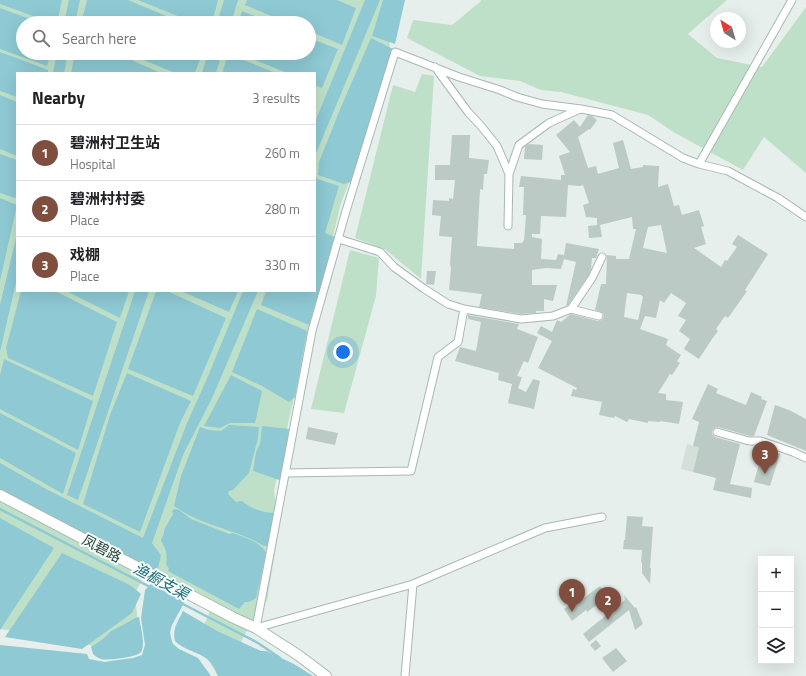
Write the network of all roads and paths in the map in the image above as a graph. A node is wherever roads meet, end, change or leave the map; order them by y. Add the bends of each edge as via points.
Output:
1 (792, 0) edge
2 (434, 67) junction
3 (580, 109) junction
4 (699, 164) junction
5 (509, 174) junction
6 (806, 217) edge
7 (508, 226) dead end
8 (339, 239) junction
9 (602, 257) dead end
10 (464, 309) junction
11 (571, 309) junction
12 (598, 316) dead end
13 (717, 432) dead end
14 (806, 458) edge
15 (285, 473) junction
16 (0, 495) edge
17 (602, 517) dead end
18 (413, 584) junction
19 (256, 628) junction
20 (326, 676) edge
21 (405, 676) edge

1 - 4 street
2 - 3 street via 517,97 542,104
2 - 5 street via 496,146
2 - 8 street via 395,52
3 - 4 street via 612,115 683,158
3 - 5 street via 549,123 519,145
4 - 6 street via 728,171 778,198
5 - 7 street
8 - 10 street via 380,252 394,267 423,288 448,304
8 - 15 street via 312,331
9 - 11 street via 592,278
10 - 11 street via 521,319 553,316
10 - 15 street via 458,342 438,357 411,471
11 - 12 street
13 - 14 street via 749,442 761,441
15 - 19 street
16 - 19 main road, 凤碧路
17 - 18 street via 545,528
18 - 19 street
18 - 21 street
19 - 20 main road, 凤碧路

